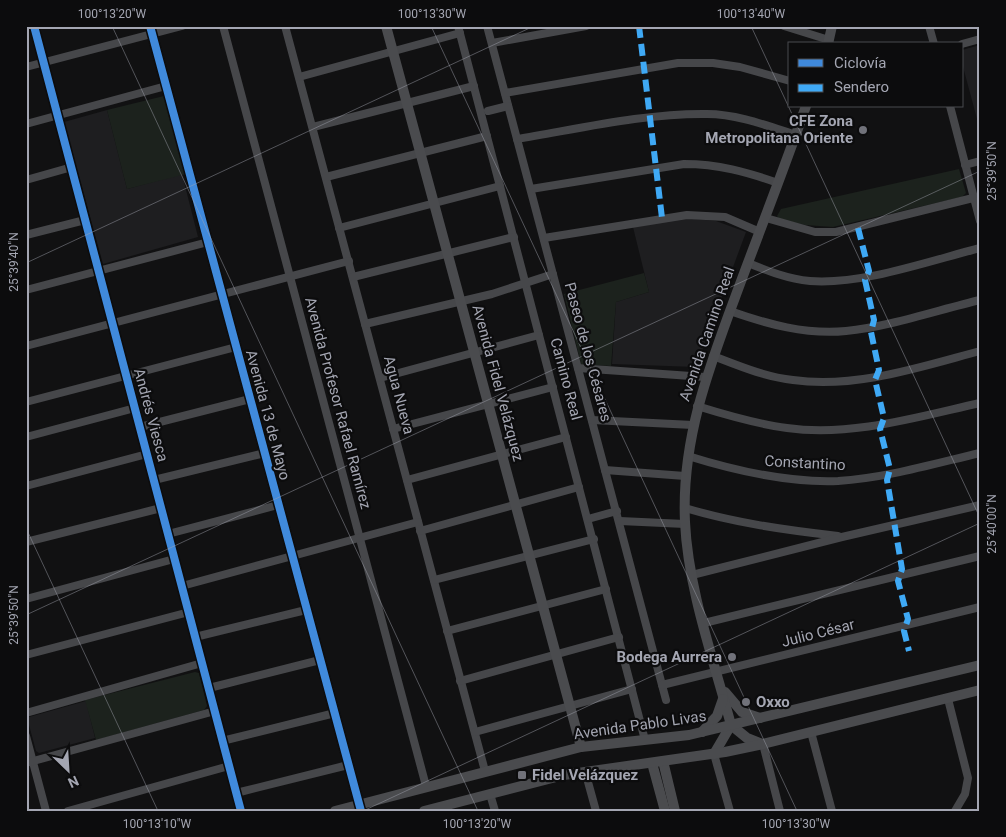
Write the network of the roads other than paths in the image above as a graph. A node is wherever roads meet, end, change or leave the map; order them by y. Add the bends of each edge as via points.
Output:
1 (34, 26) edge
2 (182, 26) edge
3 (222, 26) edge
4 (386, 26) edge
5 (487, 26) edge
6 (586, 26) edge
7 (784, 26) edge
8 (832, 26) edge
9 (928, 26) edge
10 (286, 27) edge
11 (151, 30) edge
12 (459, 30) edge
13 (980, 39) edge
14 (829, 42) edge
15 (933, 42) edge
16 (492, 43) junction
17 (964, 43) edge
18 (392, 51) junction
19 (44, 62) junction
20 (26, 67) edge
21 (299, 77) junction
22 (788, 80) edge
23 (166, 86) junction
24 (474, 86) junction
25 (505, 93) junction
26 (407, 102) junction
27 (508, 106) junction
28 (805, 108) edge
29 (951, 108) edge
30 (488, 111) dead end
31 (58, 116) junction
32 (26, 124) edge
33 (313, 127) junction
34 (487, 136) junction
35 (796, 136) junction
36 (517, 139) junction
37 (420, 152) junction
38 (980, 161) edge
39 (965, 165) junction
40 (72, 167) junction
41 (326, 177) junction
42 (26, 180) edge
43 (778, 183) junction
44 (500, 186) junction
45 (531, 189) junction
46 (974, 198) junction
47 (434, 203) junction
48 (766, 218) junction
49 (85, 220) junction
50 (980, 221) edge
51 (340, 228) junction
52 (760, 232) junction
53 (26, 235) edge
54 (514, 237) junction
55 (544, 238) junction
56 (208, 242) junction
57 (980, 248) edge
58 (447, 253) junction
59 (349, 261) junction
60 (748, 264) junction
61 (99, 271) junction
62 (553, 274) junction
63 (290, 276) junction
64 (353, 277) junction
65 (525, 284) junction
66 (26, 290) edge
67 (222, 296) junction
68 (980, 300) edge
69 (460, 301) junction
70 (730, 311) junction
71 (113, 324) junction
72 (365, 324) junction
73 (540, 335) junction
74 (26, 346) edge
75 (236, 347) junction
76 (980, 350) edge
77 (475, 353) junction
78 (713, 356) junction
79 (578, 368) junction
80 (126, 375) junction
81 (705, 377) junction
82 (380, 378) junction
83 (553, 387) junction
84 (250, 399) junction
85 (26, 402) edge
86 (980, 403) edge
87 (489, 405) junction
88 (697, 406) junction
89 (135, 408) junction
90 (592, 420) junction
91 (693, 425) junction
92 (140, 427) junction
93 (394, 429) junction
94 (566, 437) junction
95 (26, 438) edge
96 (265, 453) junction
97 (980, 453) edge
98 (147, 454) junction
99 (502, 454) junction
100 (688, 456) junction
101 (605, 470) junction
102 (685, 476) junction
103 (154, 480) junction
104 (407, 480) junction
105 (26, 486) edge
106 (579, 487) junction
107 (515, 504) junction
108 (278, 505) junction
109 (980, 505) edge
110 (161, 508) junction
111 (685, 508) junction
112 (617, 511) junction
113 (588, 519) junction
114 (620, 521) junction
115 (418, 522) junction
116 (685, 524) junction
117 (420, 531) junction
118 (168, 534) junction
119 (842, 537) junction
120 (360, 538) junction
121 (594, 539) junction
122 (26, 542) edge
123 (528, 555) junction
124 (292, 556) junction
125 (980, 556) edge
126 (174, 559) junction
127 (692, 575) junction
128 (434, 580) junction
129 (182, 586) junction
130 (606, 589) junction
131 (26, 599) edge
132 (543, 606) junction
133 (980, 607) edge
134 (306, 610) junction
135 (189, 612) junction
136 (704, 623) junction
137 (447, 631) junction
138 (195, 637) junction
139 (619, 637) junction
140 (26, 655) edge
141 (555, 655) junction
142 (320, 660) junction
143 (202, 663) junction
144 (980, 665) edge
145 (717, 671) junction
146 (460, 681) junction
147 (662, 685) junction
148 (209, 688) junction
149 (632, 689) junction
150 (722, 690) junction
151 (980, 690) edge
152 (948, 699) junction
153 (666, 700) dead end
154 (569, 706) junction
155 (215, 711) junction
156 (26, 713) edge
157 (335, 713) junction
158 (761, 718) junction
159 (732, 725) junction
160 (474, 732) junction
161 (702, 732) junction
162 (811, 732) junction
163 (26, 736) edge
164 (645, 740) junction
165 (222, 741) junction
166 (764, 744) junction
167 (581, 747) junction
168 (714, 754) junction
169 (663, 761) junction
170 (30, 762) edge
171 (652, 762) junction
172 (348, 765) junction
173 (229, 766) junction
174 (485, 771) junction
175 (585, 771) junction
176 (426, 786) junction
177 (236, 794) junction
178 (490, 794) junction
179 (360, 808) edge
180 (959, 809) edge
181 (431, 810) edge
182 (46, 811) edge
183 (68, 811) edge
184 (241, 811) edge
185 (335, 811) edge
186 (495, 811) edge
187 (596, 811) edge
188 (665, 811) edge
189 (675, 811) edge
190 (730, 811) edge
191 (780, 811) edge
192 (832, 811) edge

1 - 19 street, Andrés Viesca
2 - 11 street
3 - 63 street, Avenida Profesor Rafael Ramírez
4 - 18 street, Avenida Fidel Velázquez
5 - 16 street, Paseo de los Césares
6 - 16 street
7 - 14 street
8 - 14 street
9 - 15 street
10 - 21 street, Agua Nueva
11 - 19 street
11 - 23 street, Avenida 13 de Mayo
12 - 18 street
12 - 24 street, Camino Real
13 - 17 street
16 - 25 street, Paseo de los Césares
18 - 21 street
18 - 26 street, Avenida Fidel Velázquez
19 - 20 street
19 - 31 street, Andrés Viesca
21 - 33 street, Agua Nueva
22 - 25 street via 740,67 678,63
23 - 31 street
23 - 56 street, Avenida 13 de Mayo
24 - 26 street
24 - 34 street, Camino Real
25 - 27 street, Paseo de los Césares
26 - 33 street
26 - 37 street, Avenida Fidel Velázquez
27 - 30 street
27 - 36 street, Paseo de los Césares
28 - 35 street, Avenida Camino Real
29 - 39 street
31 - 32 street
31 - 40 street, Andrés Viesca
33 - 41 street, Agua Nueva
34 - 37 street
34 - 44 street, Camino Real
35 - 36 street via 763,125 708,114 651,118
35 - 43 street, Avenida Camino Real
36 - 45 street, Paseo de los Césares
37 - 41 street
37 - 47 street, Avenida Fidel Velázquez
38 - 39 street
39 - 46 street
40 - 42 street
40 - 49 street, Andrés Viesca
41 - 51 street, Agua Nueva
43 - 45 street via 733,168 684,164
43 - 48 street, Avenida Camino Real
44 - 47 street
44 - 54 street, Camino Real
45 - 55 street, Paseo de los Césares
46 - 48 street via 836,232 815,232
46 - 50 street
47 - 51 street
47 - 58 street, Avenida Fidel Velázquez
48 - 52 street, Avenida Camino Real
49 - 53 street
49 - 61 street, Andrés Viesca
51 - 59 street, Agua Nueva
52 - 55 street via 725,217 688,215
52 - 60 street, Avenida Camino Real
54 - 58 street
54 - 65 street, Camino Real
55 - 62 street, Paseo de los Césares
56 - 61 street
56 - 67 street, Avenida 13 de Mayo
57 - 60 street via 837,282 782,277
58 - 64 street
58 - 69 street, Avenida Fidel Velázquez
59 - 63 street
59 - 64 street, Agua Nueva
60 - 70 street, Avenida Camino Real
61 - 66 street
61 - 71 street, Andrés Viesca
62 - 65 street
62 - 79 street, Paseo de los Césares
63 - 67 street
63 - 120 street, Avenida Profesor Rafael Ramírez
64 - 72 street, Agua Nueva
65 - 69 street
65 - 73 street, Camino Real
67 - 71 street
67 - 75 street, Avenida 13 de Mayo
68 - 70 street via 846,331 791,329
69 - 72 street
69 - 77 street, Avenida Fidel Velázquez
70 - 78 street, Avenida Camino Real
71 - 74 street
71 - 80 street, Andrés Viesca
72 - 82 street, Agua Nueva
73 - 77 street
73 - 83 street, Camino Real
75 - 80 street
75 - 84 street, Avenida 13 de Mayo
76 - 78 street via 878,376 819,382 762,374
77 - 82 street
77 - 87 street, Avenida Fidel Velázquez
78 - 81 street, Avenida Camino Real
79 - 81 street
79 - 90 street, Paseo de los Césares
80 - 85 street
80 - 89 street, Andrés Viesca
81 - 88 street, Avenida Camino Real
82 - 93 street, Agua Nueva
83 - 87 street
83 - 94 street, Camino Real
84 - 92 street
84 - 96 street, Avenida 13 de Mayo
86 - 88 street via 882,425 846,429 788,429
87 - 93 street
87 - 99 street, Avenida Fidel Velázquez
88 - 91 street, Avenida Camino Real
89 - 92 street, Andrés Viesca
89 - 95 street
90 - 91 street
90 - 101 street, Paseo de los Césares
91 - 100 street, Avenida Camino Real
92 - 98 street, Andrés Viesca
93 - 104 street, Agua Nueva
94 - 99 street
94 - 106 street, Camino Real
96 - 103 street
96 - 108 street, Avenida 13 de Mayo
97 - 100 street, Constantino via 888,475 837,481 782,478 731,469
98 - 103 street, Andrés Viesca
98 - 105 street
99 - 104 street
99 - 107 street, Avenida Fidel Velázquez
100 - 102 street, Avenida Camino Real
101 - 102 street
101 - 112 street, Paseo de los Césares
102 - 111 street, Avenida Camino Real
103 - 110 street, Andrés Viesca
104 - 115 street, Agua Nueva
106 - 107 street
106 - 113 street, Camino Real
107 - 117 street
107 - 123 street, Avenida Fidel Velázquez
108 - 118 street
108 - 124 street, Avenida 13 de Mayo
109 - 119 street
110 - 118 street, Andrés Viesca
110 - 122 street
111 - 116 street, Avenida Camino Real
111 - 119 street via 773,529
112 - 113 street
112 - 114 street, Paseo de los Césares
113 - 121 street, Camino Real
114 - 116 street
114 - 147 street, Paseo de los Césares
115 - 117 street, Agua Nueva
115 - 120 street
116 - 127 street, Avenida Camino Real
117 - 128 street, Agua Nueva
118 - 126 street, Andrés Viesca
119 - 127 street
120 - 124 street
120 - 176 street, Avenida Profesor Rafael Ramírez
121 - 123 street
121 - 130 street, Camino Real
123 - 128 street
123 - 132 street, Avenida Fidel Velázquez
124 - 129 street
124 - 134 street, Avenida 13 de Mayo
125 - 136 street
126 - 129 street, Andrés Viesca
126 - 131 street
127 - 136 street, Avenida Camino Real
128 - 137 street, Agua Nueva
129 - 135 street, Andrés Viesca
130 - 132 street
130 - 139 street, Camino Real
132 - 137 street
132 - 141 street, Avenida Fidel Velázquez
133 - 145 street, Julio César
134 - 138 street
134 - 142 street, Avenida 13 de Mayo
135 - 138 street, Andrés Viesca
135 - 140 street
136 - 145 street, Avenida Camino Real
137 - 146 street, Agua Nueva
138 - 143 street, Andrés Viesca
139 - 141 street
139 - 149 street, Camino Real
141 - 146 street
141 - 154 street, Avenida Fidel Velázquez
142 - 148 street
142 - 157 street, Avenida 13 de Mayo
143 - 148 street, Andrés Viesca
143 - 156 street
144 - 158 street, Avenida Pablo Livas
145 - 147 street, Julio César
145 - 150 street, Avenida Camino Real
146 - 160 street, Agua Nueva
147 - 153 street, Paseo de los Césares
148 - 155 street, Andrés Viesca
149 - 154 street
149 - 164 street, Camino Real
150 - 158 street via 738,709
150 - 159 street, Avenida Camino Real
150 - 161 street via 717,716
151 - 152 street
152 - 162 street
152 - 180 street via 968,778
154 - 160 street
154 - 167 street, Avenida Fidel Velázquez
155 - 165 street, Andrés Viesca
155 - 170 street
157 - 165 street
157 - 172 street, Avenida 13 de Mayo
158 - 159 street, Avenida Pablo Livas
159 - 161 street, Avenida Pablo Livas
159 - 166 street via 747,738
159 - 168 street
160 - 174 street, Agua Nueva
161 - 164 street, Avenida Pablo Livas
162 - 166 street
162 - 192 street
163 - 170 street
164 - 167 street, Avenida Pablo Livas
165 - 173 street, Andrés Viesca
166 - 168 street
166 - 191 street
167 - 174 street, Avenida Pablo Livas
168 - 169 street
168 - 190 street
169 - 171 street
169 - 189 street
170 - 182 street
171 - 175 street
171 - 188 street
172 - 177 street
172 - 179 street, Avenida 13 de Mayo
173 - 177 street, Andrés Viesca
173 - 183 street
174 - 176 street, Avenida Pablo Livas
175 - 178 street
175 - 187 street
176 - 179 street, Avenida Pablo Livas
177 - 184 street, Andrés Viesca
178 - 181 street
178 - 186 street
179 - 185 street, Avenida Pablo Livas

